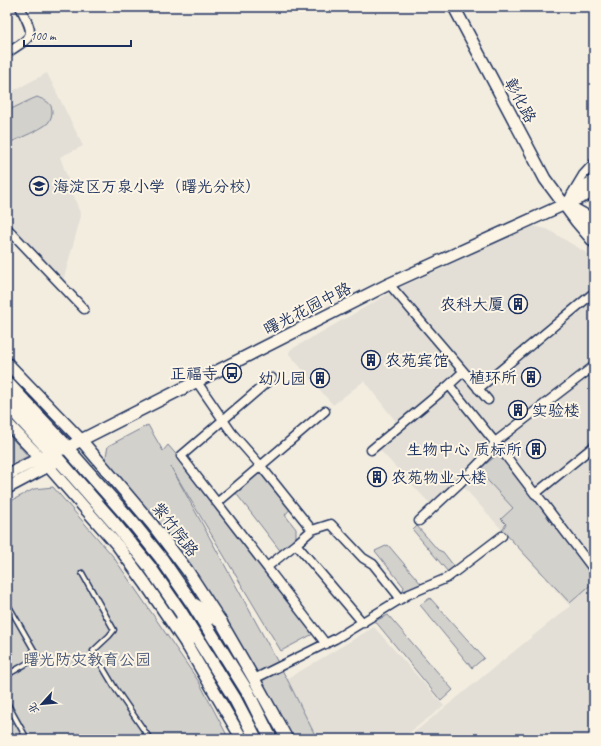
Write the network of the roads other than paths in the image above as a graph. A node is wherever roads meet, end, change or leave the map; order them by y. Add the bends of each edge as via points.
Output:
1 (20, 7) edge
2 (454, 7) edge
3 (7, 53) edge
4 (594, 163) edge
5 (594, 182) edge
6 (594, 192) edge
7 (565, 204) junction
8 (594, 225) edge
9 (7, 228) edge
10 (594, 242) edge
11 (390, 284) junction
12 (594, 298) edge
13 (84, 309) dead end
14 (7, 363) edge
15 (594, 366) edge
16 (463, 372) junction
17 (272, 378) dead end
18 (197, 382) junction
19 (7, 384) edge
20 (449, 385) junction
21 (478, 389) junction
22 (488, 400) dead end
23 (7, 403) edge
24 (325, 411) dead end
25 (223, 420) junction
26 (7, 423) edge
27 (81, 440) junction
28 (495, 442) junction
29 (594, 446) edge
30 (67, 448) junction
31 (371, 450) dead end
32 (50, 459) junction
33 (260, 465) junction
34 (7, 475) edge
35 (7, 488) edge
36 (535, 494) junction
37 (217, 503) junction
38 (419, 521) dead end
39 (312, 530) junction
40 (502, 536) dead end
41 (296, 544) junction
42 (267, 567) junction
43 (594, 570) edge
44 (82, 573) dead end
45 (402, 599) junction
46 (7, 603) edge
47 (192, 603) junction
48 (180, 611) junction
49 (221, 622) junction
50 (363, 622) junction
51 (326, 644) junction
52 (187, 645) junction
53 (7, 675) edge
54 (254, 679) junction
55 (7, 703) edge
56 (27, 739) edge
57 (150, 739) edge
58 (242, 739) edge
59 (256, 739) edge
60 (271, 739) edge
61 (287, 739) edge

1 - 3 street via 28,24 30,36
2 - 7 street, 彰化路 via 545,179
4 - 7 street via 583,175
5 - 7 street via 583,187
6 - 7 street, 曙光花园中路
7 - 8 street, 彰化路 via 585,215
7 - 10 street, 彰化路
7 - 11 street, 曙光花园中路
9 - 13 street
11 - 16 street
11 - 18 street, 曙光花园中路
12 - 21 street via 591,295
14 - 27 street, 紫竹院路
15 - 28 street
16 - 20 street
16 - 21 street
17 - 25 street
18 - 25 street
18 - 27 street, 曙光花园中路
19 - 30 highway, 紫竹院路
20 - 28 street
20 - 31 street
21 - 22 street
23 - 32 highway
24 - 33 street
25 - 33 street
25 - 37 street via 181,456
26 - 32 street
27 - 30 street, 曙光花园中路
27 - 49 street, 紫竹院路 via 152,524 187,570
28 - 36 street
28 - 38 street via 487,455
29 - 36 street
30 - 32 street, 曙光花园中路
30 - 47 main road, 紫竹院路 via 133,523
32 - 34 street
32 - 35 street
32 - 48 main road via 114,523 149,566
32 - 52 street via 146,584
33 - 37 street
33 - 39 street
36 - 43 street
37 - 42 street
39 - 41 street
39 - 45 street via 331,524 363,558 373,564
40 - 45 street via 447,578
41 - 42 street
41 - 50 street
42 - 51 street
44 - 57 lane via 114,630 93,651
45 - 50 street
46 - 53 lane via 38,657
47 - 49 main road
47 - 60 main road, 紫竹院路 via 247,691
48 - 52 main road
48 - 59 main road via 235,699
49 - 54 street, 紫竹院路
50 - 51 street
51 - 54 street
52 - 58 street
54 - 61 street, 紫竹院路
55 - 56 lane

